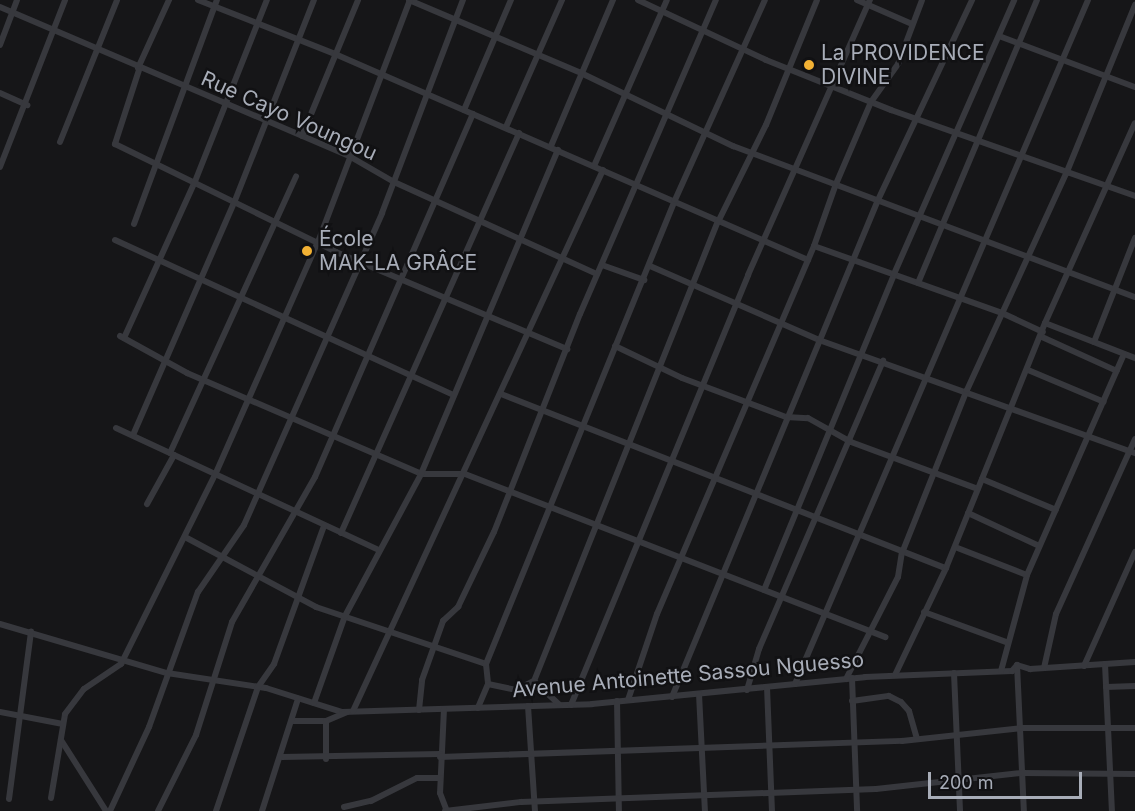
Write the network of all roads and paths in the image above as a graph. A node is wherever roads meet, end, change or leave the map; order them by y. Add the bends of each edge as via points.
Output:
1 (17, 0) edge
2 (65, 0) edge
3 (117, 0) edge
4 (169, 0) edge
5 (198, 0) edge
6 (217, 0) edge
7 (267, 0) edge
8 (314, 0) edge
9 (358, 0) edge
10 (409, 0) edge
11 (463, 0) edge
12 (511, 0) edge
13 (562, 0) edge
14 (613, 0) edge
15 (638, 0) edge
16 (667, 0) edge
17 (716, 0) edge
18 (765, 0) edge
19 (817, 0) edge
20 (857, 0) edge
21 (922, 0) edge
22 (972, 0) edge
23 (1014, 0) edge
24 (1037, 0) edge
25 (1088, 0) edge
26 (869, 2) edge
27 (1135, 5) edge
28 (0, 7) edge
29 (214, 8) junction
30 (662, 11) junction
31 (13, 13) junction
32 (453, 22) junction
33 (912, 24) junction
34 (257, 26) junction
35 (702, 30) junction
36 (53, 31) junction
37 (999, 36) junction
38 (494, 38) junction
39 (297, 39) junction
40 (1019, 43) junction
41 (0, 45) edge
42 (742, 48) junction
43 (99, 51) junction
44 (336, 54) junction
45 (537, 56) junction
46 (1063, 60) junction
47 (786, 68) junction
48 (139, 69) junction
49 (581, 74) junction
50 (1105, 75) junction
51 (379, 76) junction
52 (830, 85) junction
53 (182, 87) junction
54 (1135, 87) edge
55 (0, 93) edge
56 (424, 93) junction
57 (624, 93) junction
58 (871, 102) junction
59 (27, 105) junction
60 (226, 106) junction
61 (464, 110) junction
62 (473, 114) junction
63 (665, 114) junction
64 (914, 119) junction
65 (264, 123) junction
66 (1135, 123) edge
67 (506, 128) junction
68 (519, 133) junction
69 (705, 134) junction
70 (957, 134) junction
71 (302, 136) junction
72 (977, 140) junction
73 (60, 142) dead end
74 (551, 146) junction
75 (558, 150) junction
76 (749, 152) junction
77 (1021, 153) junction
78 (349, 156) junction
79 (154, 166) junction
80 (594, 166) junction
81 (0, 167) edge
82 (793, 169) junction
83 (603, 170) junction
84 (1066, 174) junction
85 (296, 176) dead end
86 (394, 182) junction
87 (194, 184) junction
88 (836, 184) junction
89 (636, 186) junction
90 (1108, 186) junction
91 (1135, 196) edge
92 (675, 200) junction
93 (878, 200) junction
94 (436, 202) junction
95 (234, 203) junction
96 (922, 216) junction
97 (479, 221) junction
98 (718, 222) junction
99 (278, 223) junction
100 (134, 224) dead end
101 (941, 224) junction
102 (1135, 238) edge
103 (523, 239) junction
104 (115, 240) dead end
105 (983, 240) junction
106 (318, 242) junction
107 (764, 242) junction
108 (814, 246) junction
109 (1026, 256) junction
110 (562, 258) junction
111 (854, 259) junction
112 (161, 260) junction
113 (808, 260) junction
114 (359, 261) junction
115 (602, 265) junction
116 (650, 266) junction
117 (1069, 273) junction
118 (597, 274) junction
119 (894, 274) junction
120 (199, 280) junction
121 (403, 280) junction
122 (644, 280) junction
123 (918, 283) junction
124 (692, 287) junction
125 (1113, 289) junction
126 (958, 297) junction
127 (1135, 297) edge
128 (444, 298) junction
129 (242, 301) junction
130 (735, 306) junction
131 (1002, 313) junction
132 (486, 318) junction
133 (284, 321) junction
134 (1045, 323) junction
135 (780, 324) junction
136 (528, 334) junction
137 (1043, 334) junction
138 (324, 339) junction
139 (819, 340) junction
140 (1094, 342) junction
141 (615, 346) junction
142 (567, 349) junction
143 (1124, 354) junction
144 (863, 355) junction
145 (368, 358) junction
146 (1135, 358) edge
147 (166, 360) junction
148 (883, 362) junction
149 (658, 367) junction
150 (1028, 370) junction
151 (1117, 371) junction
152 (925, 376) junction
153 (411, 377) junction
154 (207, 379) junction
155 (702, 385) junction
156 (967, 390) junction
157 (501, 394) junction
158 (453, 395) junction
159 (249, 397) junction
160 (746, 402) junction
161 (1104, 402) junction
162 (1011, 407) junction
163 (541, 410) junction
164 (786, 417) junction
165 (292, 418) junction
166 (584, 427) junction
167 (116, 428) dead end
168 (830, 431) junction
169 (133, 435) junction
170 (334, 435) junction
171 (1088, 435) junction
172 (1135, 440) edge
173 (851, 442) junction
174 (628, 445) junction
175 (1133, 452) edge
176 (172, 454) junction
177 (379, 454) junction
178 (892, 456) junction
179 (671, 462) junction
180 (421, 474) junction
181 (465, 474) junction
182 (215, 475) junction
183 (936, 475) junction
184 (982, 479) junction
185 (715, 480) junction
186 (978, 489) junction
187 (510, 492) junction
188 (753, 495) junction
189 (256, 496) junction
190 (147, 504) dead end
191 (552, 509) junction
192 (1056, 510) junction
193 (797, 512) junction
194 (297, 513) junction
195 (968, 513) junction
196 (816, 520) junction
197 (594, 525) junction
198 (324, 526) junction
199 (341, 533) junction
200 (858, 536) junction
201 (185, 537) junction
202 (636, 540) junction
203 (1039, 546) junction
204 (955, 547) junction
205 (379, 550) junction
206 (1135, 552) edge
207 (902, 553) junction
208 (223, 555) junction
209 (681, 559) junction
210 (946, 568) junction
211 (720, 575) junction
212 (1027, 575) junction
213 (260, 578) junction
214 (764, 590) junction
215 (782, 597) junction
216 (297, 599) junction
217 (924, 612) junction
218 (827, 614) junction
219 (345, 616) junction
220 (0, 624) edge
221 (868, 630) junction
222 (31, 631) junction
223 (390, 632) junction
224 (886, 637) dead end
225 (1006, 642) junction
226 (433, 645) junction
227 (123, 659) junction
228 (1135, 662) edge
229 (486, 664) junction
230 (1105, 664) junction
231 (1017, 665) junction
232 (1084, 666) junction
233 (1044, 668) junction
234 (1001, 671) junction
235 (167, 673) junction
236 (954, 673) junction
237 (895, 675) junction
238 (849, 679) junction
239 (534, 681) junction
240 (213, 682) junction
241 (488, 684) junction
242 (795, 684) junction
243 (1135, 686) edge
244 (258, 687) junction
245 (767, 687) junction
246 (1106, 687) junction
247 (747, 690) junction
248 (699, 694) junction
249 (672, 697) junction
250 (298, 699) junction
251 (628, 700) junction
252 (617, 701) junction
253 (852, 701) junction
254 (314, 703) junction
255 (560, 705) junction
256 (571, 705) junction
257 (528, 706) junction
258 (478, 708) junction
259 (444, 709) junction
260 (419, 710) junction
261 (0, 712) edge
262 (350, 712) junction
263 (17, 716) junction
264 (292, 721) junction
265 (326, 721) junction
266 (63, 724) junction
267 (1021, 728) junction
268 (1108, 729) junction
269 (1135, 729) edge
270 (956, 736) junction
271 (61, 740) junction
272 (917, 740) junction
273 (852, 742) junction
274 (770, 746) junction
275 (703, 750) junction
276 (617, 752) junction
277 (440, 755) junction
278 (531, 755) junction
279 (282, 757) junction
280 (326, 759) junction
281 (1022, 773) junction
282 (1135, 774) edge
283 (1111, 775) junction
284 (440, 778) junction
285 (959, 780) junction
286 (855, 790) junction
287 (772, 795) junction
288 (704, 796) junction
289 (51, 798) dead end
290 (9, 799) dead end
291 (618, 799) junction
292 (534, 801) junction
293 (344, 807) dead end
294 (108, 811) edge
295 (158, 811) edge
296 (216, 811) edge
297 (262, 811) edge
298 (446, 811) edge
299 (535, 811) edge
300 (619, 811) edge
301 (705, 811) edge
302 (772, 811) edge
303 (857, 811) edge
304 (960, 811) edge
305 (1024, 811) edge
306 (1112, 811) edge

1 - 31 street
2 - 36 street
3 - 43 street
4 - 48 street
5 - 29 street
6 - 29 street
7 - 34 street
8 - 39 street
9 - 44 street
10 - 32 street
10 - 51 street
11 - 32 street
12 - 38 street
13 - 45 street
14 - 49 street
15 - 30 street
16 - 30 street
17 - 35 street
18 - 42 street
19 - 47 street
20 - 26 street
21 - 33 street
22 - 64 street via 939,76
23 - 37 street
24 - 40 street
25 - 46 street
26 - 33 street
26 - 52 street
27 - 50 street
28 - 31 street, Rue Cayo Voungou
29 - 34 street
29 - 53 street
30 - 35 street
30 - 57 street
31 - 36 street, Rue Cayo Voungou
31 - 41 street
32 - 38 street
32 - 56 street
33 - 58 street via 893,75
34 - 39 street
34 - 60 street
35 - 42 street
35 - 63 street
36 - 43 street, Rue Cayo Voungou
36 - 59 street
37 - 40 street
37 - 70 street
38 - 45 street
38 - 61 street
39 - 44 street
39 - 65 street
40 - 46 street
40 - 72 street
42 - 47 street
42 - 69 street
43 - 48 street, Rue Cayo Voungou
43 - 73 street
44 - 51 street
44 - 71 street
45 - 49 street
45 - 67 street
46 - 50 street
46 - 77 street
47 - 52 street
47 - 76 street via 766,125
48 - 53 street, Rue Cayo Voungou
48 - 79 street via 114,140
49 - 57 street
49 - 74 street
50 - 54 street
50 - 84 street
51 - 56 street
51 - 78 street
52 - 58 street
52 - 82 street
53 - 60 street, Rue Cayo Voungou
53 - 79 street
55 - 59 street
56 - 61 street
56 - 86 street
57 - 63 street
57 - 80 street
58 - 64 street
58 - 88 street
59 - 81 street
60 - 65 street, Rue Cayo Voungou
60 - 87 street
61 - 62 street
62 - 67 street
62 - 94 street
63 - 69 street
63 - 89 street
64 - 70 street
64 - 93 street
65 - 71 street, Rue Cayo Voungou
65 - 95 street
66 - 90 street
67 - 68 street
68 - 74 street
68 - 97 street
69 - 76 street
69 - 92 street
70 - 72 street
70 - 96 street
71 - 78 street, Rue Cayo Voungou
72 - 77 street
72 - 101 street
74 - 75 street
75 - 80 street
75 - 103 street
76 - 82 street
76 - 98 street
77 - 84 street via 1040,166
77 - 105 street
78 - 86 street, Rue Cayo Voungou
78 - 106 street
79 - 87 street
79 - 100 street
80 - 83 street
82 - 88 street
82 - 107 street
83 - 89 street
83 - 110 street
84 - 90 street
84 - 109 street
85 - 99 street
86 - 94 street, Rue Cayo Voungou
86 - 114 street
87 - 95 street
87 - 112 street
88 - 93 street
88 - 108 street
89 - 92 street
89 - 115 street
90 - 91 street
90 - 117 street
92 - 98 street
92 - 116 street
93 - 96 street
93 - 111 street
94 - 97 street, Rue Cayo Voungou
94 - 121 street
95 - 99 street
95 - 120 street
96 - 101 street
96 - 119 street
97 - 103 street, Rue Cayo Voungou
97 - 128 street
98 - 107 street
98 - 124 street
99 - 106 street
99 - 129 street
101 - 105 street
101 - 123 street
102 - 125 street
103 - 110 street, Rue Cayo Voungou
103 - 132 street
104 - 112 street
105 - 109 street
105 - 126 street
106 - 114 street
106 - 133 street
107 - 113 street
107 - 130 street
108 - 111 street
108 - 113 street
109 - 117 street
109 - 131 street
110 - 118 street, Rue Cayo Voungou
110 - 136 street
111 - 119 street
111 - 139 street
112 - 120 street
112 - 147 street via 122,337
113 - 135 street
114 - 121 street
114 - 138 street
115 - 118 street
115 - 122 street
116 - 122 street
116 - 124 street
117 - 125 street
117 - 134 street
118 - 142 street
119 - 123 street
119 - 144 street
120 - 129 street
120 - 147 street
121 - 128 street
121 - 145 street
122 - 141 street
123 - 126 street
124 - 130 street
124 - 149 street
125 - 127 street
125 - 140 street
126 - 131 street
126 - 152 street
128 - 132 street
128 - 153 street
129 - 133 street
129 - 154 street
130 - 135 street
130 - 155 street
131 - 137 street
131 - 156 street
132 - 136 street
132 - 158 street
133 - 138 street
133 - 159 street
134 - 137 street
134 - 140 street
135 - 139 street
135 - 160 street
136 - 142 street
136 - 157 street
137 - 150 street
137 - 151 street
138 - 145 street
138 - 165 street
139 - 144 street
139 - 164 street
140 - 143 street
141 - 149 street
141 - 166 street
142 - 163 street
143 - 146 street
143 - 151 street
144 - 148 street
144 - 168 street
145 - 153 street
145 - 170 street
147 - 154 street
147 - 169 street
148 - 152 street
148 - 173 street
149 - 155 street
149 - 174 street
150 - 161 street
150 - 162 street
151 - 161 street
152 - 156 street
152 - 178 street
153 - 158 street
153 - 177 street
154 - 159 street
154 - 176 street
155 - 160 street
155 - 179 street
156 - 162 street
156 - 183 street
157 - 163 street
157 - 181 street
158 - 180 street
159 - 165 street
159 - 182 street
160 - 164 street
160 - 185 street
161 - 171 street
162 - 171 street
162 - 184 street
163 - 166 street
163 - 187 street
164 - 168 street via 808,418
164 - 188 street
165 - 170 street
165 - 189 street
166 - 174 street
166 - 191 street
167 - 169 street
168 - 173 street
168 - 193 street
169 - 176 street
170 - 177 street
170 - 194 street
171 - 175 street
171 - 192 street
172 - 175 street
173 - 178 street
173 - 196 street
174 - 179 street
174 - 197 street
175 - 233 street via 1056,614
176 - 182 street
176 - 190 street
177 - 180 street
177 - 199 street
178 - 183 street
178 - 200 street
179 - 185 street
179 - 202 street
180 - 181 street
180 - 205 street
181 - 187 street
181 - 223 street
182 - 189 street
182 - 201 street
183 - 186 street
183 - 207 street
184 - 186 street
184 - 192 street
185 - 188 street
185 - 209 street
186 - 195 street
187 - 191 street
187 - 226 street via 458,607 443,621
188 - 193 street
188 - 211 street
189 - 194 street
189 - 208 street via 244,525
191 - 197 street
191 - 229 street
192 - 203 street
193 - 196 street
193 - 214 street
194 - 198 street
194 - 213 street
195 - 203 street
195 - 204 street
196 - 200 street
196 - 215 street
197 - 202 street
197 - 239 street
198 - 199 street
198 - 216 street
199 - 205 street
200 - 207 street
200 - 218 street
201 - 208 street
201 - 227 street
202 - 209 street
202 - 256 street
203 - 212 street
204 - 210 street
204 - 212 street
205 - 219 street
206 - 232 street
207 - 210 street
207 - 221 street via 898,577
208 - 213 street
208 - 235 street via 198,592
209 - 211 street
209 - 251 street
210 - 217 street
211 - 214 street
211 - 249 street
212 - 225 street
213 - 216 street
213 - 240 street via 232,622
214 - 215 street
215 - 218 street
215 - 247 street via 759,649
216 - 219 street
216 - 244 street via 273,664
217 - 225 street
217 - 237 street
218 - 221 street
218 - 242 street
219 - 223 street
219 - 254 street
220 - 222 street, Avenue Antoinette Sassou Nguesso
221 - 224 street
221 - 238 street
222 - 227 street, Avenue Antoinette Sassou Nguesso
222 - 263 street
223 - 226 street
223 - 262 street
225 - 234 street
226 - 229 street
226 - 260 street via 420,687
227 - 235 street, Avenue Antoinette Sassou Nguesso
227 - 266 street via 80,694
228 - 230 street, Avenue Antoinette Sassou Nguesso
229 - 241 street
230 - 232 street, Avenue Antoinette Sassou Nguesso
230 - 246 street
231 - 233 street, Avenue Antoinette Sassou Nguesso
231 - 234 street, Avenue Antoinette Sassou Nguesso
231 - 267 street
232 - 233 street, Avenue Antoinette Sassou Nguesso
234 - 236 street, Avenue Antoinette Sassou Nguesso
235 - 240 street, Avenue Antoinette Sassou Nguesso
235 - 294 street via 149,728
236 - 237 street, Avenue Antoinette Sassou Nguesso
236 - 270 street
237 - 238 street, Avenue Antoinette Sassou Nguesso
238 - 242 street, Avenue Antoinette Sassou Nguesso
238 - 253 street
239 - 241 street via 516,690
239 - 255 street
240 - 244 street, Avenue Antoinette Sassou Nguesso
240 - 295 street via 196,735
241 - 258 street
242 - 245 street, Avenue Antoinette Sassou Nguesso
243 - 246 street
244 - 250 street, Avenue Antoinette Sassou Nguesso
244 - 296 street
245 - 247 street, Avenue Antoinette Sassou Nguesso
245 - 274 street
246 - 268 street
247 - 248 street, Avenue Antoinette Sassou Nguesso
248 - 249 street, Avenue Antoinette Sassou Nguesso
248 - 275 street
249 - 251 street, Avenue Antoinette Sassou Nguesso
250 - 254 street, Avenue Antoinette Sassou Nguesso
250 - 264 street
251 - 252 street, Avenue Antoinette Sassou Nguesso
252 - 256 street, Avenue Antoinette Sassou Nguesso
252 - 276 street
253 - 272 street via 884,696 901,702 909,711
253 - 273 street
254 - 262 street, Avenue Antoinette Sassou Nguesso
255 - 256 street, Avenue Antoinette Sassou Nguesso
255 - 257 street, Avenue Antoinette Sassou Nguesso
257 - 258 street, Avenue Antoinette Sassou Nguesso
257 - 278 street
258 - 259 street, Avenue Antoinette Sassou Nguesso
259 - 260 street, Avenue Antoinette Sassou Nguesso
259 - 277 street
260 - 262 street, Avenue Antoinette Sassou Nguesso
261 - 263 street
262 - 265 street
263 - 266 street
263 - 290 street
264 - 265 street
264 - 279 street
265 - 280 street
266 - 271 street
267 - 268 street
267 - 270 street
267 - 281 street
268 - 269 street
268 - 283 street
270 - 272 street
270 - 285 street
271 - 289 street
271 - 294 street
272 - 273 street
273 - 274 street
273 - 286 street
274 - 275 street
274 - 287 street
275 - 276 street
275 - 288 street
276 - 278 street
276 - 291 street
277 - 278 street
277 - 280 street
277 - 284 street
278 - 292 street
279 - 280 street
279 - 297 street
281 - 283 street
281 - 285 street
281 - 305 street
282 - 283 street
283 - 306 street
284 - 293 street via 417,778 371,801
284 - 298 street
285 - 286 street
285 - 304 street
286 - 287 street
286 - 303 street
287 - 288 street
287 - 302 street
288 - 291 street
288 - 301 street
291 - 292 street
291 - 300 street
292 - 298 street
292 - 299 street

